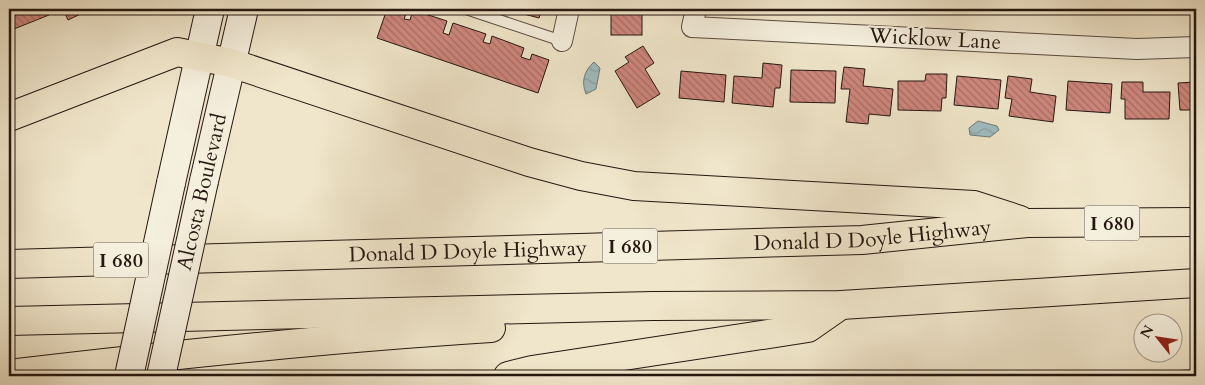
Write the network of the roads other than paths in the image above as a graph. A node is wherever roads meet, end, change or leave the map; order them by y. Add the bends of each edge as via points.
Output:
1 (210, 9) edge
2 (244, 9) edge
3 (466, 9) edge
4 (569, 9) edge
5 (696, 9) edge
6 (562, 42) joint
7 (1196, 47) edge
8 (199, 56) junction
9 (231, 63) junction
10 (9, 117) edge
11 (1196, 222) edge
12 (1028, 223) junction
13 (9, 264) edge
14 (1196, 283) edge
15 (841, 305) junction
16 (652, 306) junction
17 (9, 321) edge
18 (9, 374) edge
19 (128, 376) edge
20 (160, 376) edge
21 (508, 376) edge

1 - 8 main road, Alcosta Boulevard
2 - 9 main road, Alcosta Boulevard
3 - 6 lane
4 - 6 street
5 - 7 street, Wicklow Lane via 692,27 1137,49
8 - 9 highway
8 - 10 highway via 177,52
8 - 19 main road, Alcosta Boulevard, bridge
9 - 12 highway via 529,162 581,176 634,186 974,204
9 - 20 main road, Alcosta Boulevard, bridge
11 - 12 highway, Donald D Doyle Highway / I 680
12 - 13 highway, Donald D Doyle Highway / I 680 via 862,240
14 - 15 highway
15 - 16 highway
15 - 21 highway via 808,328
16 - 17 highway
16 - 18 highway via 587,322 376,335 192,352

